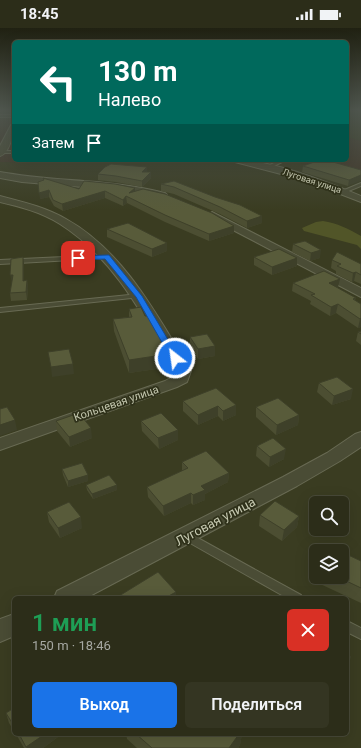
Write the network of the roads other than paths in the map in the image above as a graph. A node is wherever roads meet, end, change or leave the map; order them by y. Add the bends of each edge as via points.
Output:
1 (6, 143) edge
2 (12, 152) edge
3 (0, 153) edge
4 (247, 162) edge
5 (279, 162) edge
6 (268, 167) junction
7 (0, 175) edge
8 (361, 184) edge
9 (344, 192) junction
10 (169, 198) edge
11 (0, 199) edge
12 (361, 199) edge
13 (202, 210) edge
14 (107, 257) junction
15 (0, 262) edge
16 (361, 293) edge
17 (139, 296) junction
18 (0, 310) edge
19 (361, 438) edge
20 (0, 444) edge
21 (187, 536) junction
22 (69, 596) edge
23 (293, 596) edge
24 (12, 625) edge
25 (349, 627) edge
26 (0, 631) edge
27 (361, 634) edge

1 - 3 street
2 - 3 lane
4 - 6 street, Луговая улица
5 - 6 lane
6 - 9 street, Луговая улица
7 - 10 street via 131,188
8 - 9 lane
9 - 12 street, Луговая улица
11 - 14 street, Кольцевая улица via 34,207 56,216
13 - 16 street
14 - 15 lane
14 - 17 street, Кольцевая улица
17 - 18 lane
17 - 20 street, Кольцевая улица via 182,370 181,378 171,384
19 - 21 street, Луговая улица via 336,456
21 - 22 street, Луговая улица
21 - 23 lane
24 - 26 street
25 - 27 lane

